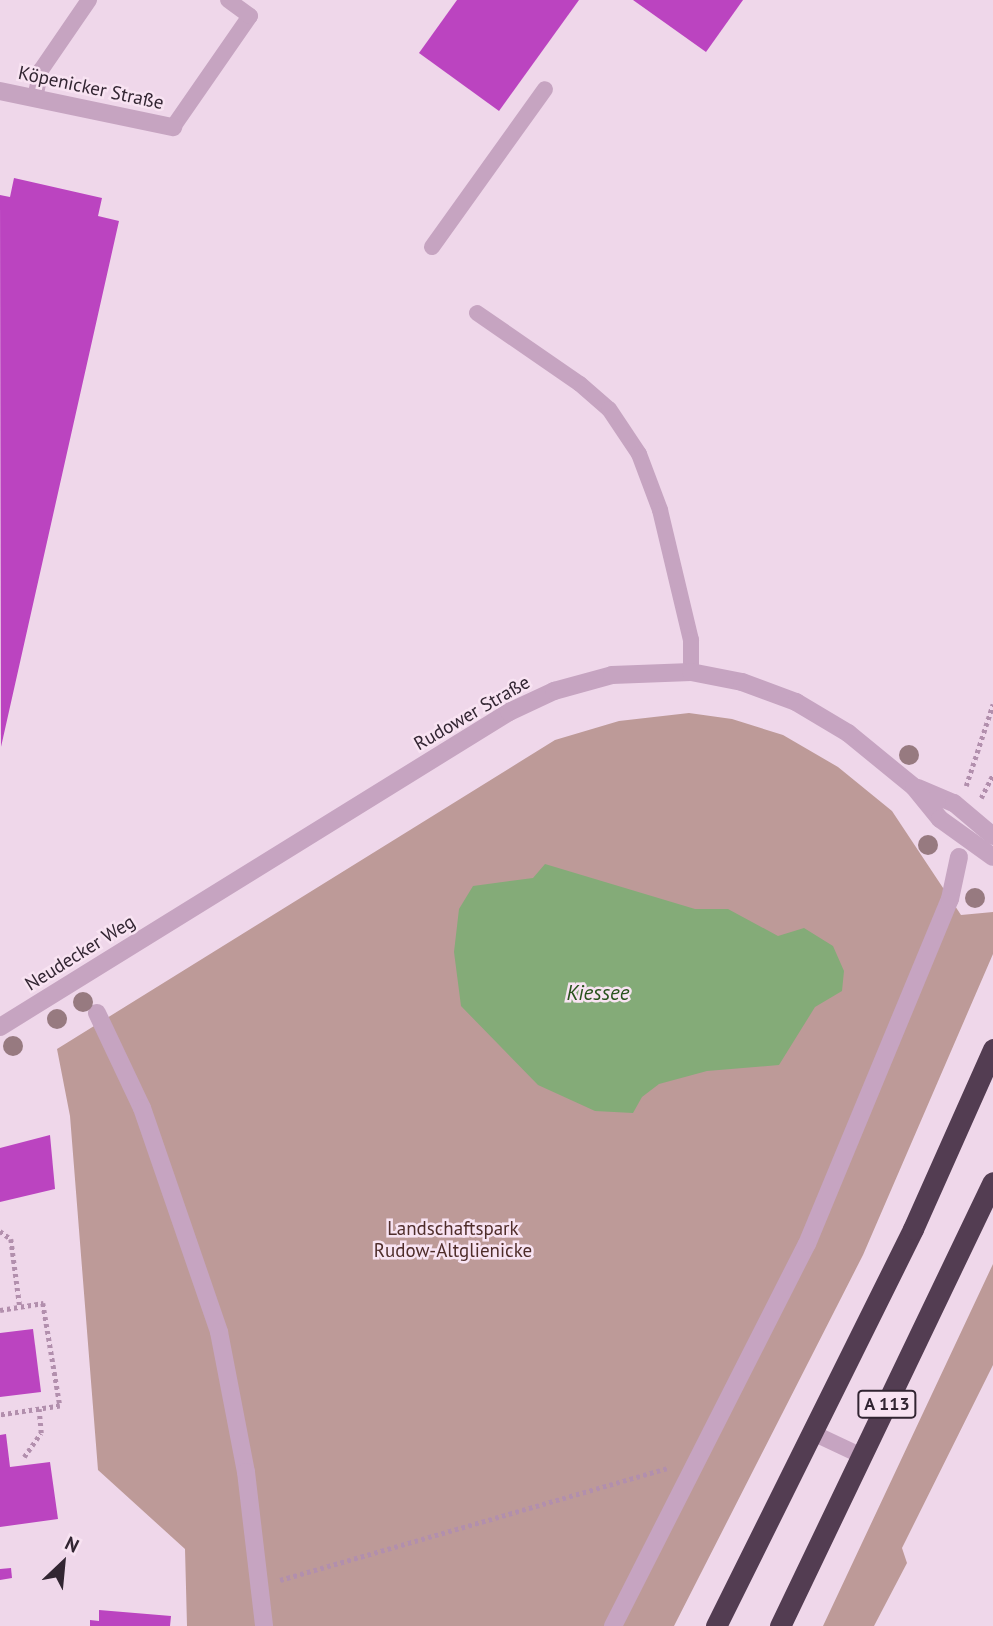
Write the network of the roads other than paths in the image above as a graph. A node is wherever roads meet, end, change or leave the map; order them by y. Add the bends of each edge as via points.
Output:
1 (89, 0) edge
2 (228, 0) edge
3 (545, 89) dead end
4 (0, 91) edge
5 (35, 98) junction
6 (173, 127) joint
7 (432, 247) dead end
8 (477, 313) dead end
9 (691, 672) junction
10 (914, 787) junction
11 (993, 836) edge
12 (959, 857) dead end
13 (993, 857) edge
14 (183, 914) joint
15 (97, 1013) dead end
16 (0, 1027) edge
17 (993, 1049) edge
18 (993, 1182) edge
19 (813, 1433) junction
20 (862, 1456) junction
21 (264, 1626) edge
22 (613, 1626) edge
23 (716, 1626) edge
24 (780, 1626) edge

1 - 5 lane via 41,70
2 - 6 lane via 250,16
3 - 7 lane
4 - 5 street, Köpenicker Straße
5 - 6 street, Köpenicker Straße
8 - 9 lane via 609,409 639,453 663,523 691,640
9 - 10 street, Rudower Straße via 768,690 823,716
9 - 14 street, Rudower Straße via 612,675 528,702
10 - 11 street, Rudower Straße via 954,803
10 - 13 street, Rudower Straße via 940,820
12 - 22 street via 950,899 807,1244
14 - 16 street, Neudecker Weg
15 - 21 street via 142,1108 219,1332 246,1472
17 - 19 highway, A 113 via 914,1229
18 - 20 highway, A 113
19 - 20 lane
19 - 23 highway, A 113
20 - 24 highway, A 113

